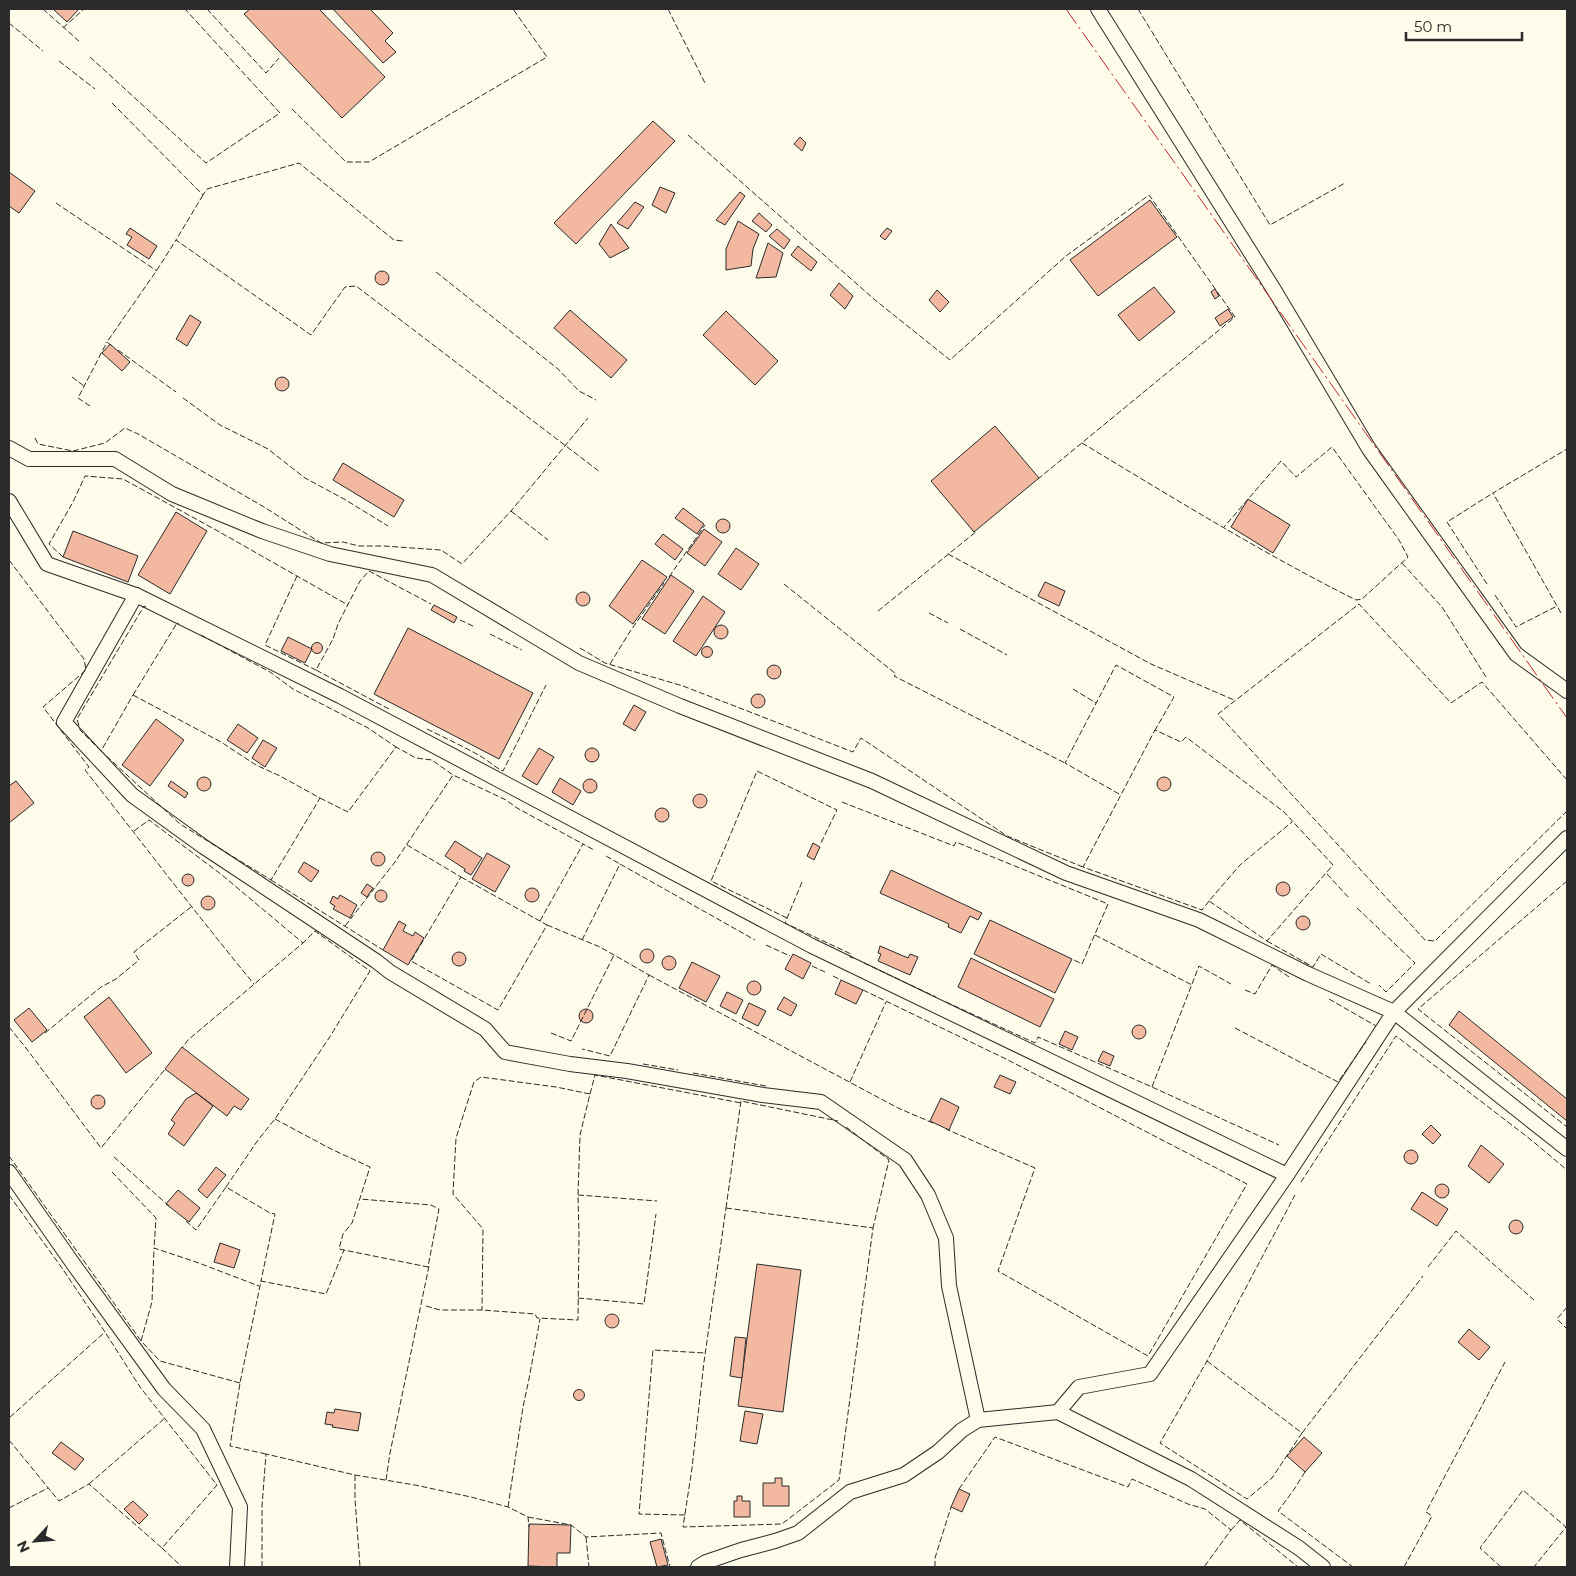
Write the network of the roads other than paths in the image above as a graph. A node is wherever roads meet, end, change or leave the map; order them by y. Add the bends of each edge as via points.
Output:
1 (1098, 9) edge
2 (9, 448) edge
3 (9, 501) edge
4 (136, 595) junction
5 (1567, 691) edge
6 (1567, 838) edge
7 (1394, 1012) junction
8 (1567, 1149) edge
9 (9, 1172) edge
10 (1287, 1174) junction
11 (1058, 1412) junction
12 (978, 1420) junction
13 (237, 1567) edge
14 (698, 1567) edge
15 (1323, 1567) edge

1 - 5 street via 1276,293 1369,449 1516,654
2 - 7 street via 29,459 115,459 172,494 262,531 330,554 432,575 580,663 872,781 1066,873 1199,920
3 - 4 street via 47,564
4 - 10 street via 340,696 812,946
4 - 12 street via 64,722 132,795 390,972 485,1029 505,1052 820,1102 905,1160 928,1195 946,1238 948,1286
6 - 7 street
7 - 8 street
7 - 10 street
9 - 13 street via 164,1389 203,1429 240,1508
10 - 11 street via 1150,1374 1079,1387
11 - 12 street
11 - 15 street via 1191,1479
12 - 14 street via 904,1475 850,1492 798,1533

